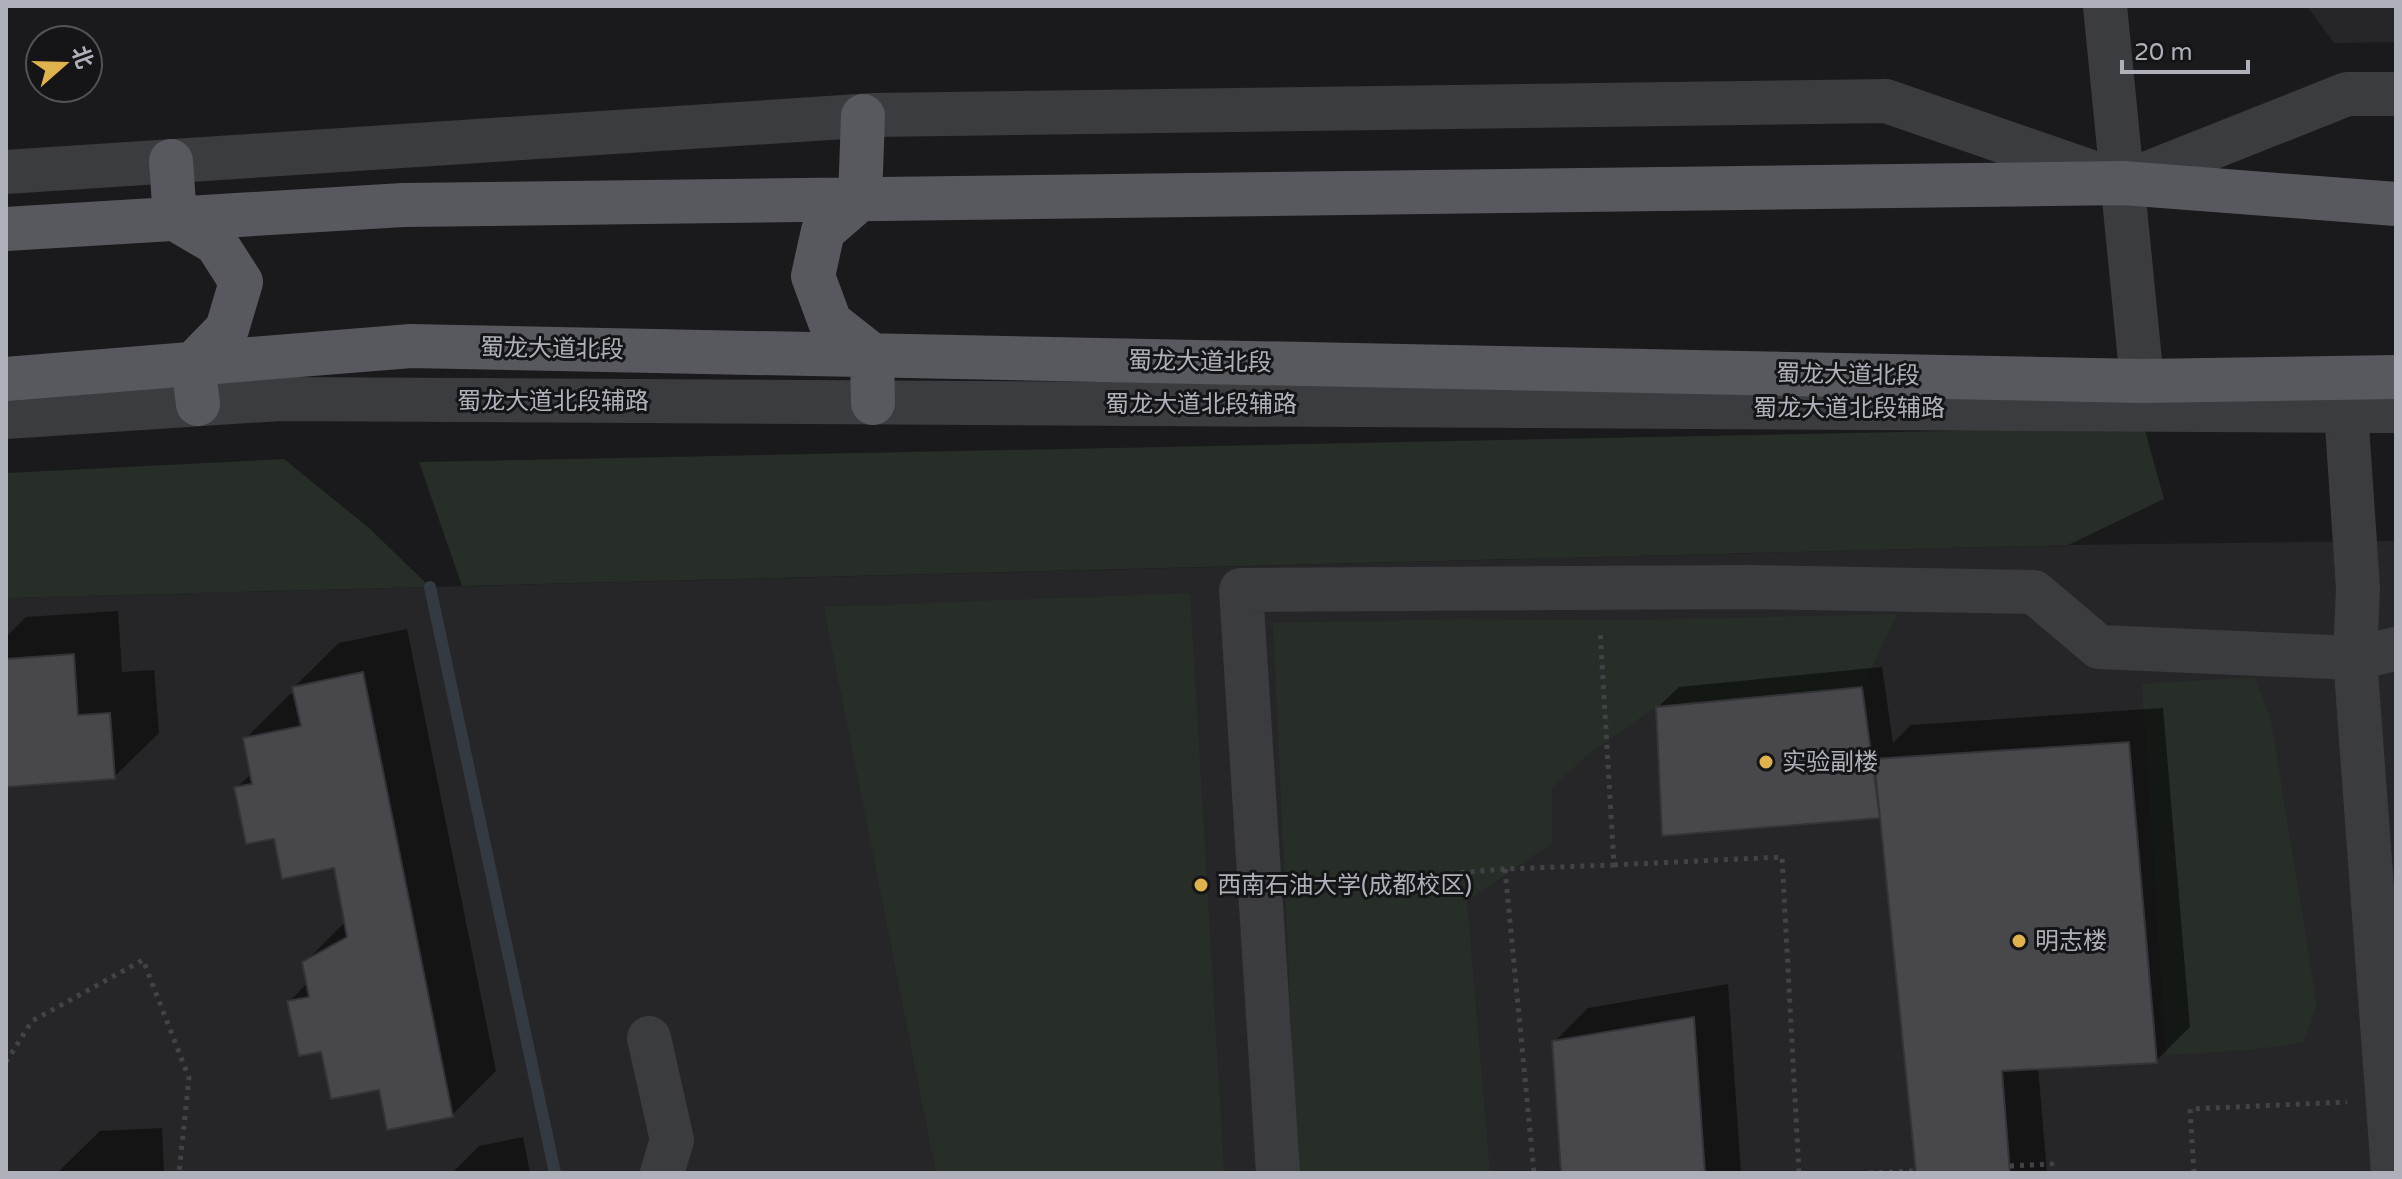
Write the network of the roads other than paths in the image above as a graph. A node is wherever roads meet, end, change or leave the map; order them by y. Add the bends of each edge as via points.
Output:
1 (2105, 6) edge
2 (2396, 94) edge
3 (863, 116) junction
4 (171, 161) junction
5 (6, 172) edge
6 (2123, 183) junction
7 (860, 199) junction
8 (2396, 204) edge
9 (175, 219) junction
10 (6, 229) edge
11 (872, 355) junction
12 (2396, 377) edge
13 (6, 379) edge
14 (2142, 381) junction
15 (195, 384) junction
16 (2345, 395) junction
17 (873, 403) junction
18 (2396, 411) edge
19 (6, 417) edge
20 (2376, 654) edge
21 (649, 1038) dead end
22 (662, 1173) edge
23 (1278, 1173) edge
24 (2393, 1173) edge

1 - 6 street
2 - 6 street via 2347,94
3 - 4 street
3 - 6 street via 1886,101
3 - 7 main road
4 - 5 street
4 - 9 main road
6 - 7 main road
6 - 8 main road
6 - 14 street
7 - 9 main road via 403,205
7 - 11 main road via 823,231 813,276 830,322
9 - 10 main road
9 - 15 main road via 216,243 241,282 227,329
11 - 14 main road, 蜀龙大道北段
11 - 15 main road, 蜀龙大道北段 via 411,346
11 - 17 main road
12 - 16 main road, 蜀龙大道北段
13 - 15 main road, 蜀龙大道北段
14 - 16 main road, 蜀龙大道北段
15 - 17 street, 蜀龙大道北段辅路 via 280,399
15 - 19 street, 蜀龙大道北段辅路
16 - 17 street, 蜀龙大道北段辅路
16 - 18 street, 蜀龙大道北段辅路
16 - 20 street via 2358,588
20 - 23 street via 2099,647 2034,592 1241,590
20 - 24 street
21 - 22 street via 672,1140

